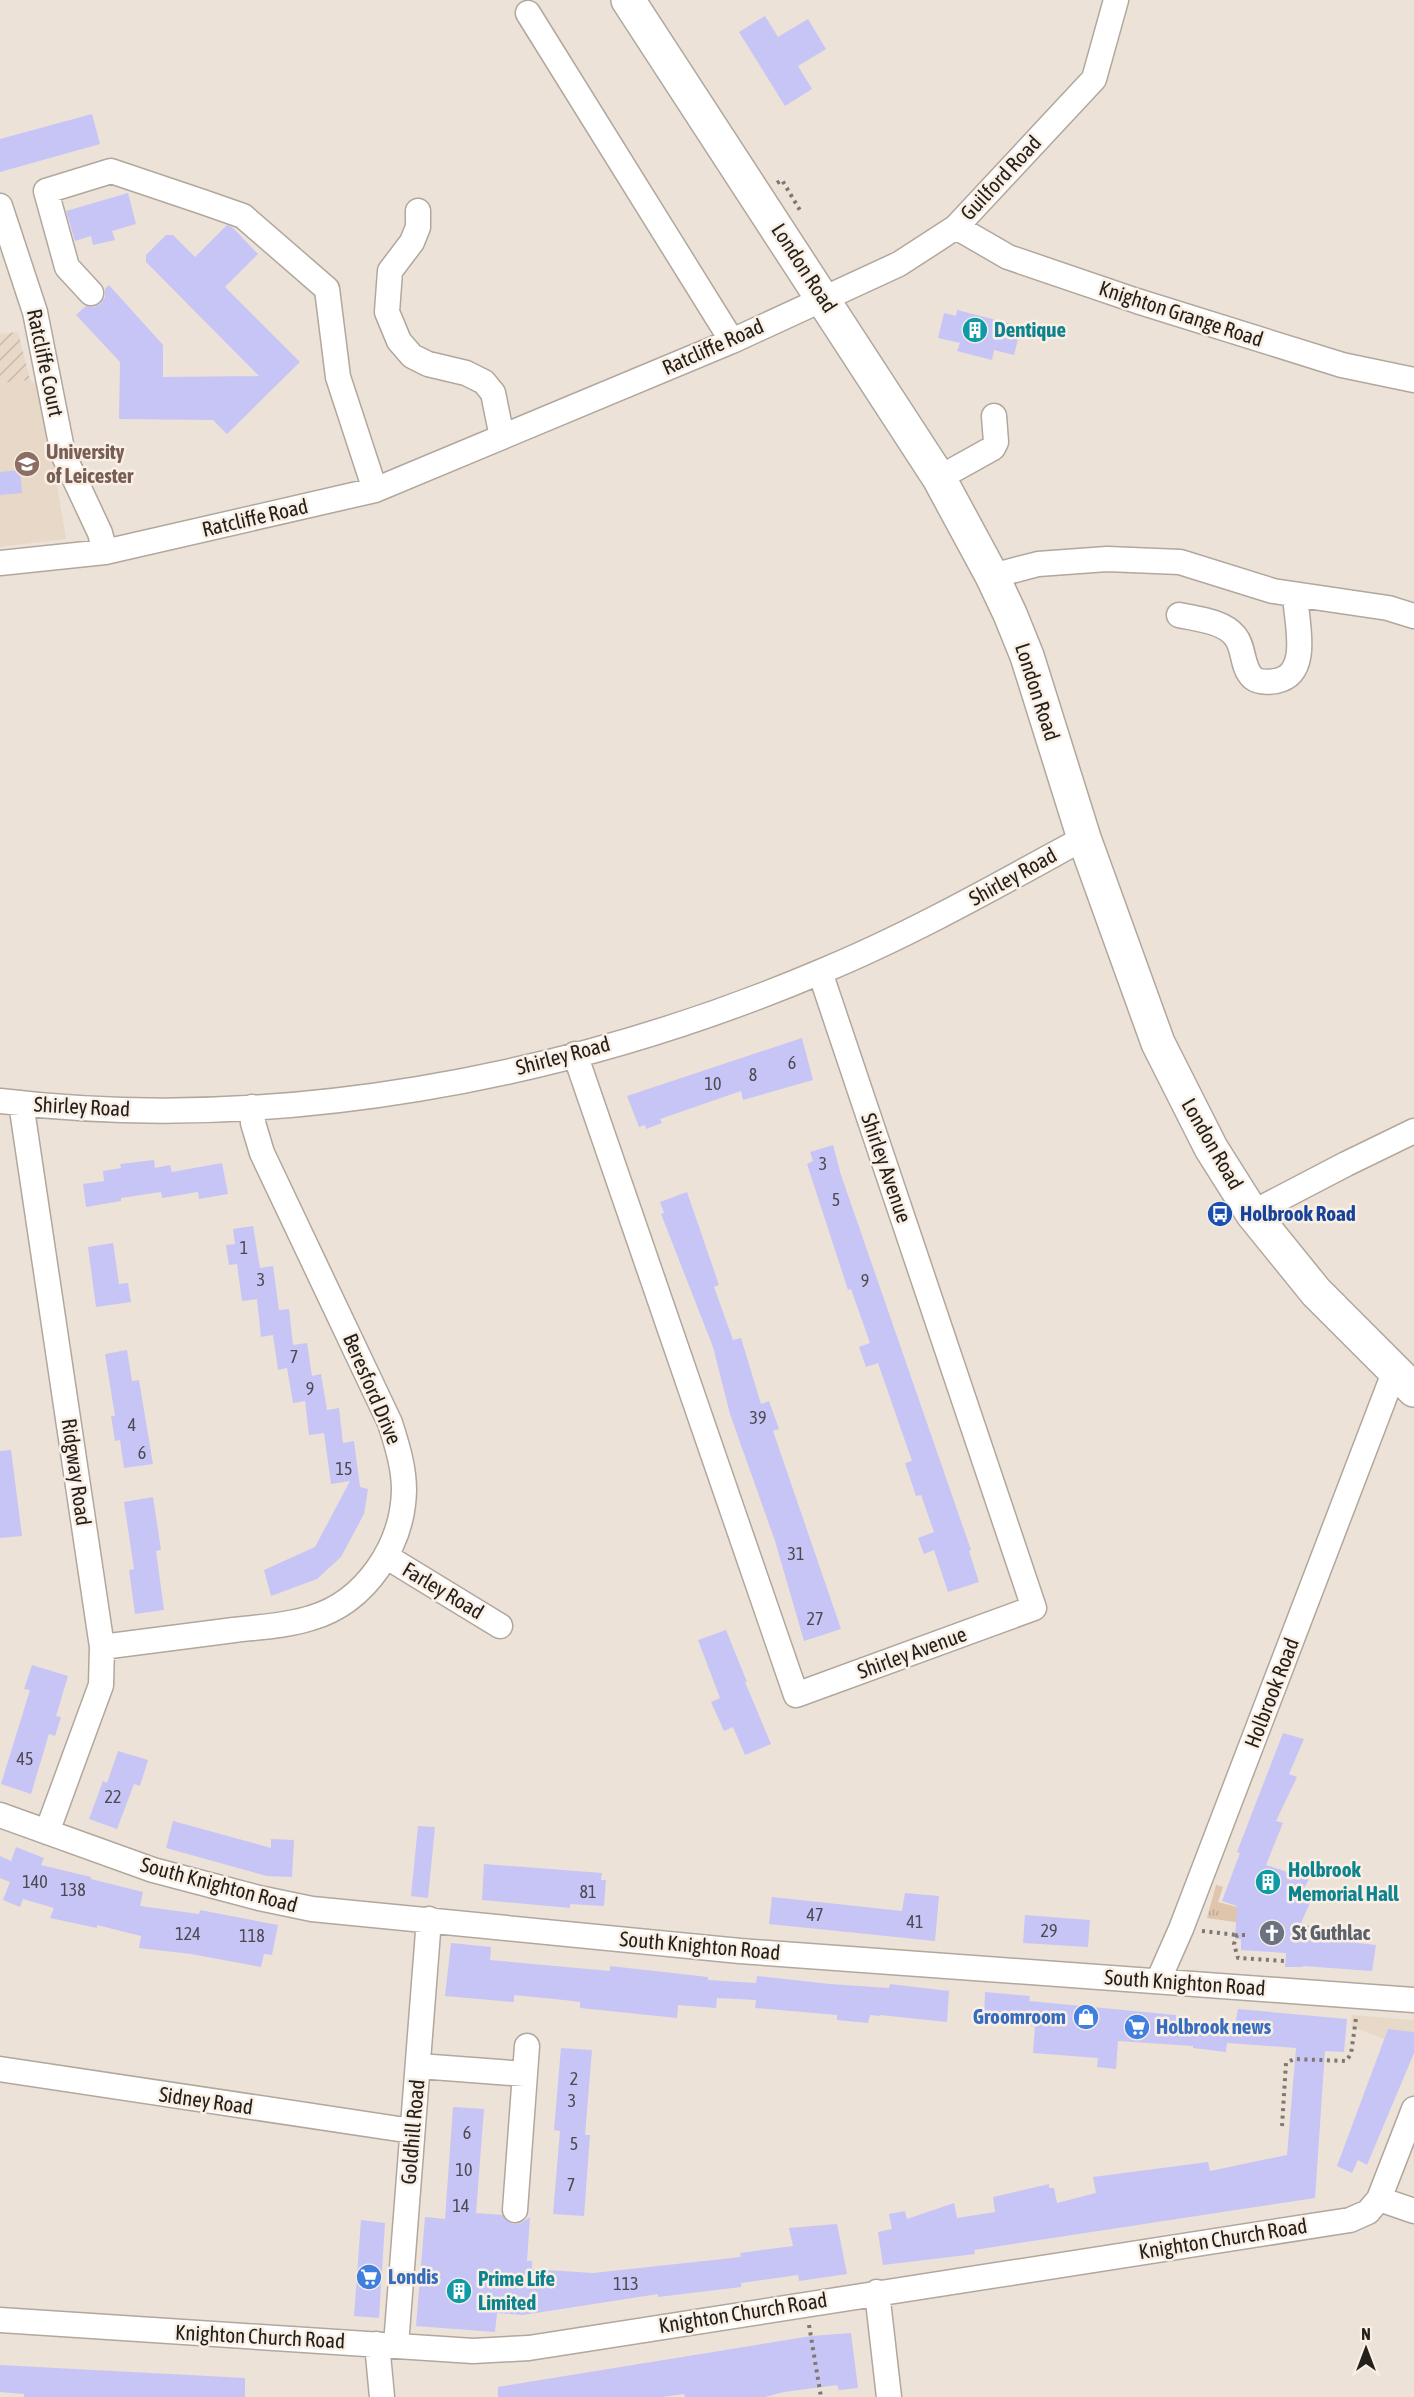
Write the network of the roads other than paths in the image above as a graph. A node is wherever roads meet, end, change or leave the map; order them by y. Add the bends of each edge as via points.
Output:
1 (628, 0) edge
2 (1116, 0) edge
3 (528, 13) dead end
4 (0, 206) edge
5 (418, 211) dead end
6 (956, 226) junction
7 (91, 293) dead end
8 (824, 297) junction
9 (732, 341) junction
10 (1414, 380) edge
11 (994, 416) dead end
12 (502, 437) junction
13 (939, 478) junction
14 (375, 490) junction
15 (105, 552) junction
16 (0, 563) edge
17 (992, 576) junction
18 (1295, 595) junction
19 (1179, 615) dead end
20 (1414, 615) edge
21 (1084, 838) junction
22 (820, 972) junction
23 (575, 1054) junction
24 (10, 1102) edge
25 (252, 1107) junction
26 (1414, 1131) edge
27 (1252, 1213) junction
28 (1405, 1380) edge
29 (387, 1557) junction
30 (500, 1626) dead end
31 (102, 1647) junction
32 (0, 1815) edge
33 (46, 1832) junction
34 (429, 1919) junction
35 (1158, 1981) junction
36 (1414, 2000) edge
37 (527, 2046) dead end
38 (419, 2066) junction
39 (0, 2069) edge
40 (525, 2074) junction
41 (1414, 2109) edge
42 (412, 2131) junction
43 (1379, 2199) junction
44 (515, 2210) dead end
45 (1414, 2211) edge
46 (877, 2292) junction
47 (0, 2320) edge
48 (387, 2345) junction
49 (382, 2397) edge
50 (889, 2397) edge

1 - 8 highway, London Road
2 - 6 street, Guilford Road via 1094,79
3 - 9 street
4 - 15 street, Ratcliffe Court via 35,312 63,454
5 - 12 street via 412,242 390,271 387,312 399,341 412,356 484,382 493,393
6 - 8 street, Guilford Road via 899,264
6 - 10 street, Knighton Grange Road via 1008,257 1137,301 1341,365
7 - 14 street via 67,267 46,190 111,171 243,216 327,289 338,377
8 - 9 street, Ratcliffe Road
8 - 13 highway, London Road
9 - 12 street, Ratcliffe Road
11 - 13 street via 993,448
12 - 14 street, Ratcliffe Road
13 - 17 highway, London Road
14 - 15 street, Ratcliffe Road
15 - 16 street, Ratcliffe Road
17 - 18 street via 1038,564 1162,560
17 - 21 highway, London Road via 1026,656
18 - 19 street via 1297,665 1289,675 1274,681 1253,678 1236,636 1225,627
18 - 20 street
21 - 22 street, Shirley Road via 915,929
21 - 27 highway, London Road via 1158,1043 1211,1148
22 - 23 street, Shirley Road via 700,1018
22 - 23 street, Shirley Avenue via 1034,1608 796,1695
23 - 25 street, Shirley Road via 414,1090
24 - 25 street, Shirley Road via 148,1110
24 - 31 street, Ridgway Road
25 - 29 street, Beresford Drive via 262,1153 390,1423 398,1449 404,1489 401,1521
26 - 27 street
27 - 28 highway, London Road via 1316,1292
28 - 35 street, Holbrook Road
29 - 30 street, Farley Road
29 - 31 street, Beresford Drive via 366,1584 342,1603 312,1618
31 - 33 street, Ridgway Road via 101,1685
32 - 33 street, South Knighton Road
33 - 34 street, South Knighton Road via 153,1870 259,1898 312,1909
34 - 35 street, South Knighton Road via 740,1951
34 - 38 street, Goldhill Road
35 - 36 street, South Knighton Road
37 - 40 street
38 - 40 street
38 - 42 street, Goldhill Road
39 - 42 street, Sidney Road
40 - 44 street
41 - 43 street
42 - 48 street, Goldhill Road
43 - 45 street
43 - 46 street, Knighton Church Road via 1368,2212 1350,2220
46 - 48 street, Knighton Church Road via 512,2349 473,2351
46 - 50 street
47 - 48 street, Knighton Church Road
48 - 49 street, Goldhill Road

